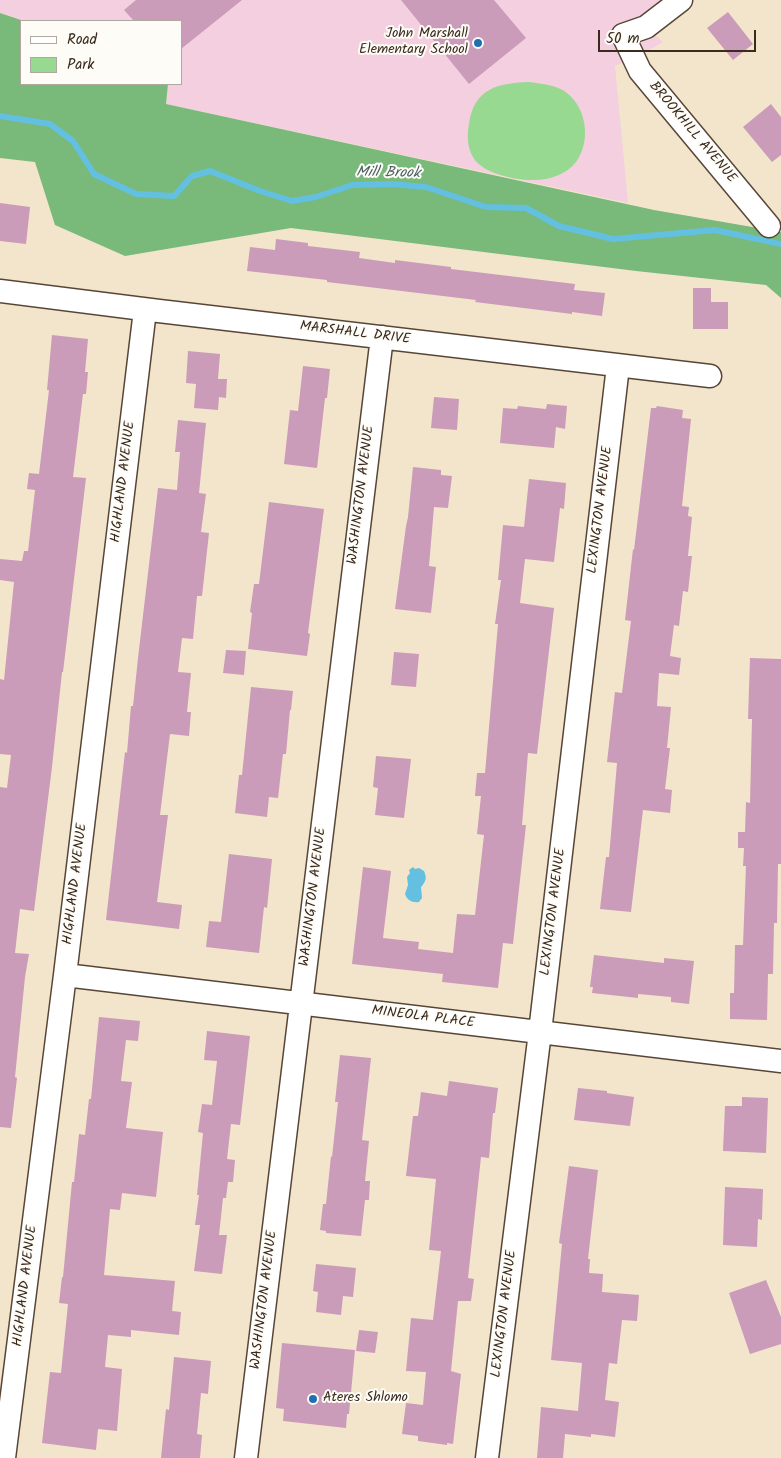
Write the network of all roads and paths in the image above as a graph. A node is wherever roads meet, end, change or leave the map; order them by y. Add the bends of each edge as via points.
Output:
1 (681, 0) edge
2 (768, 226) dead end
3 (0, 291) edge
4 (145, 310) junction
5 (382, 337) junction
6 (618, 366) junction
7 (710, 376) dead end
8 (65, 975) junction
9 (301, 1004) junction
10 (540, 1032) junction
11 (781, 1061) edge
12 (4, 1458) edge
13 (246, 1458) edge
14 (487, 1458) edge

1 - 2 street, BROOKHILL AVENUE via 646,27 623,35 640,71
3 - 4 street, MARSHALL DRIVE
4 - 5 street, MARSHALL DRIVE
4 - 8 street, HIGHLAND AVENUE
5 - 6 street, MARSHALL DRIVE
5 - 9 street, WASHINGTON AVENUE
6 - 7 street, MARSHALL DRIVE
6 - 10 street, LEXINGTON AVENUE
8 - 9 street, MINEOLA PLACE
8 - 12 street, HIGHLAND AVENUE
9 - 10 street, MINEOLA PLACE
9 - 13 street, WASHINGTON AVENUE
10 - 11 street, MINEOLA PLACE
10 - 14 street, LEXINGTON AVENUE

